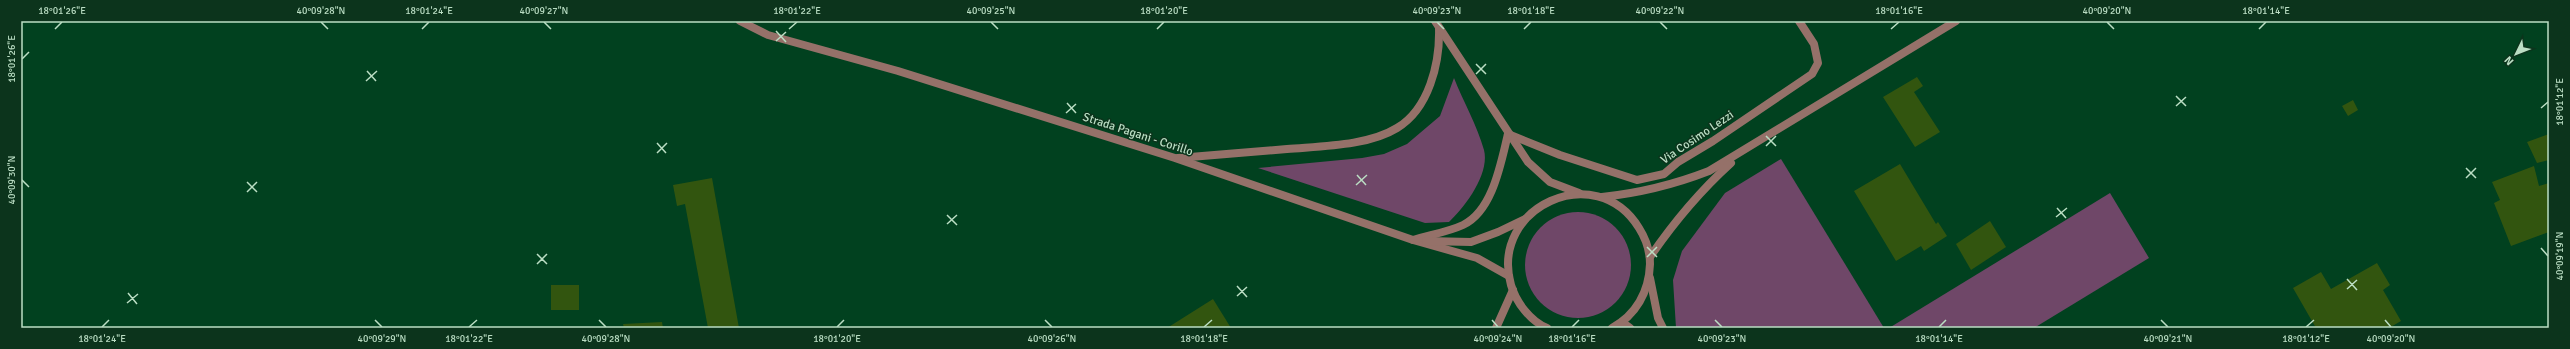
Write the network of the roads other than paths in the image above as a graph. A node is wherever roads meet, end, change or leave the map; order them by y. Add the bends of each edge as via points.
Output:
1 (740, 21) edge
2 (1799, 21) edge
3 (1956, 21) edge
4 (1437, 25) edge
5 (1508, 134) junction
6 (1743, 152) junction
7 (1175, 158) junction
8 (1581, 194) junction
9 (1602, 197) junction
10 (1525, 218) junction
11 (1413, 240) junction
12 (1650, 257) junction
13 (1650, 275) junction
14 (1509, 276) junction
15 (1513, 290) junction
16 (1622, 322) junction
17 (1496, 328) edge
18 (1547, 328) edge
19 (1612, 328) edge
20 (1630, 328) edge
21 (1662, 328) edge

1 - 7 street, Strada Pagani - Corillo via 768,35 898,71
2 - 5 street, Via Cosimo Lezzi via 1814,44 1818,63 1812,74 1678,162 1664,174 1637,180 1560,155
3 - 6 street
4 - 5 street
4 - 7 street via 1439,49 1428,88 1418,109 1397,128 1356,143
5 - 8 street via 1528,162 1550,182
5 - 11 street via 1497,178 1483,207 1464,224
6 - 9 street via 1709,171 1672,186 1634,194
6 - 12 street via 1701,190 1673,222
7 - 11 street, Strada Pagani - Corillo
8 - 9 street, Strada Pagani - Corillo
8 - 10 street, Strada Pagani - Corillo via 1560,196
9 - 12 street, Strada Pagani - Corillo via 1620,206 1634,220 1645,238
10 - 11 street, Strada Pagani - Corillo via 1471,242
10 - 14 street, Strada Pagani - Corillo via 1514,236 1509,256
11 - 14 street, Strada Pagani - Corillo via 1477,258
12 - 13 street, Strada Pagani - Corillo
13 - 16 street, Strada Pagani - Corillo via 1645,293 1635,310
13 - 21 street, Strada Pagani - Corillo
14 - 15 street, Strada Pagani - Corillo
15 - 17 street
15 - 18 street, Strada Pagani - Corillo via 1524,310
16 - 19 street, Strada Pagani - Corillo
16 - 20 street

